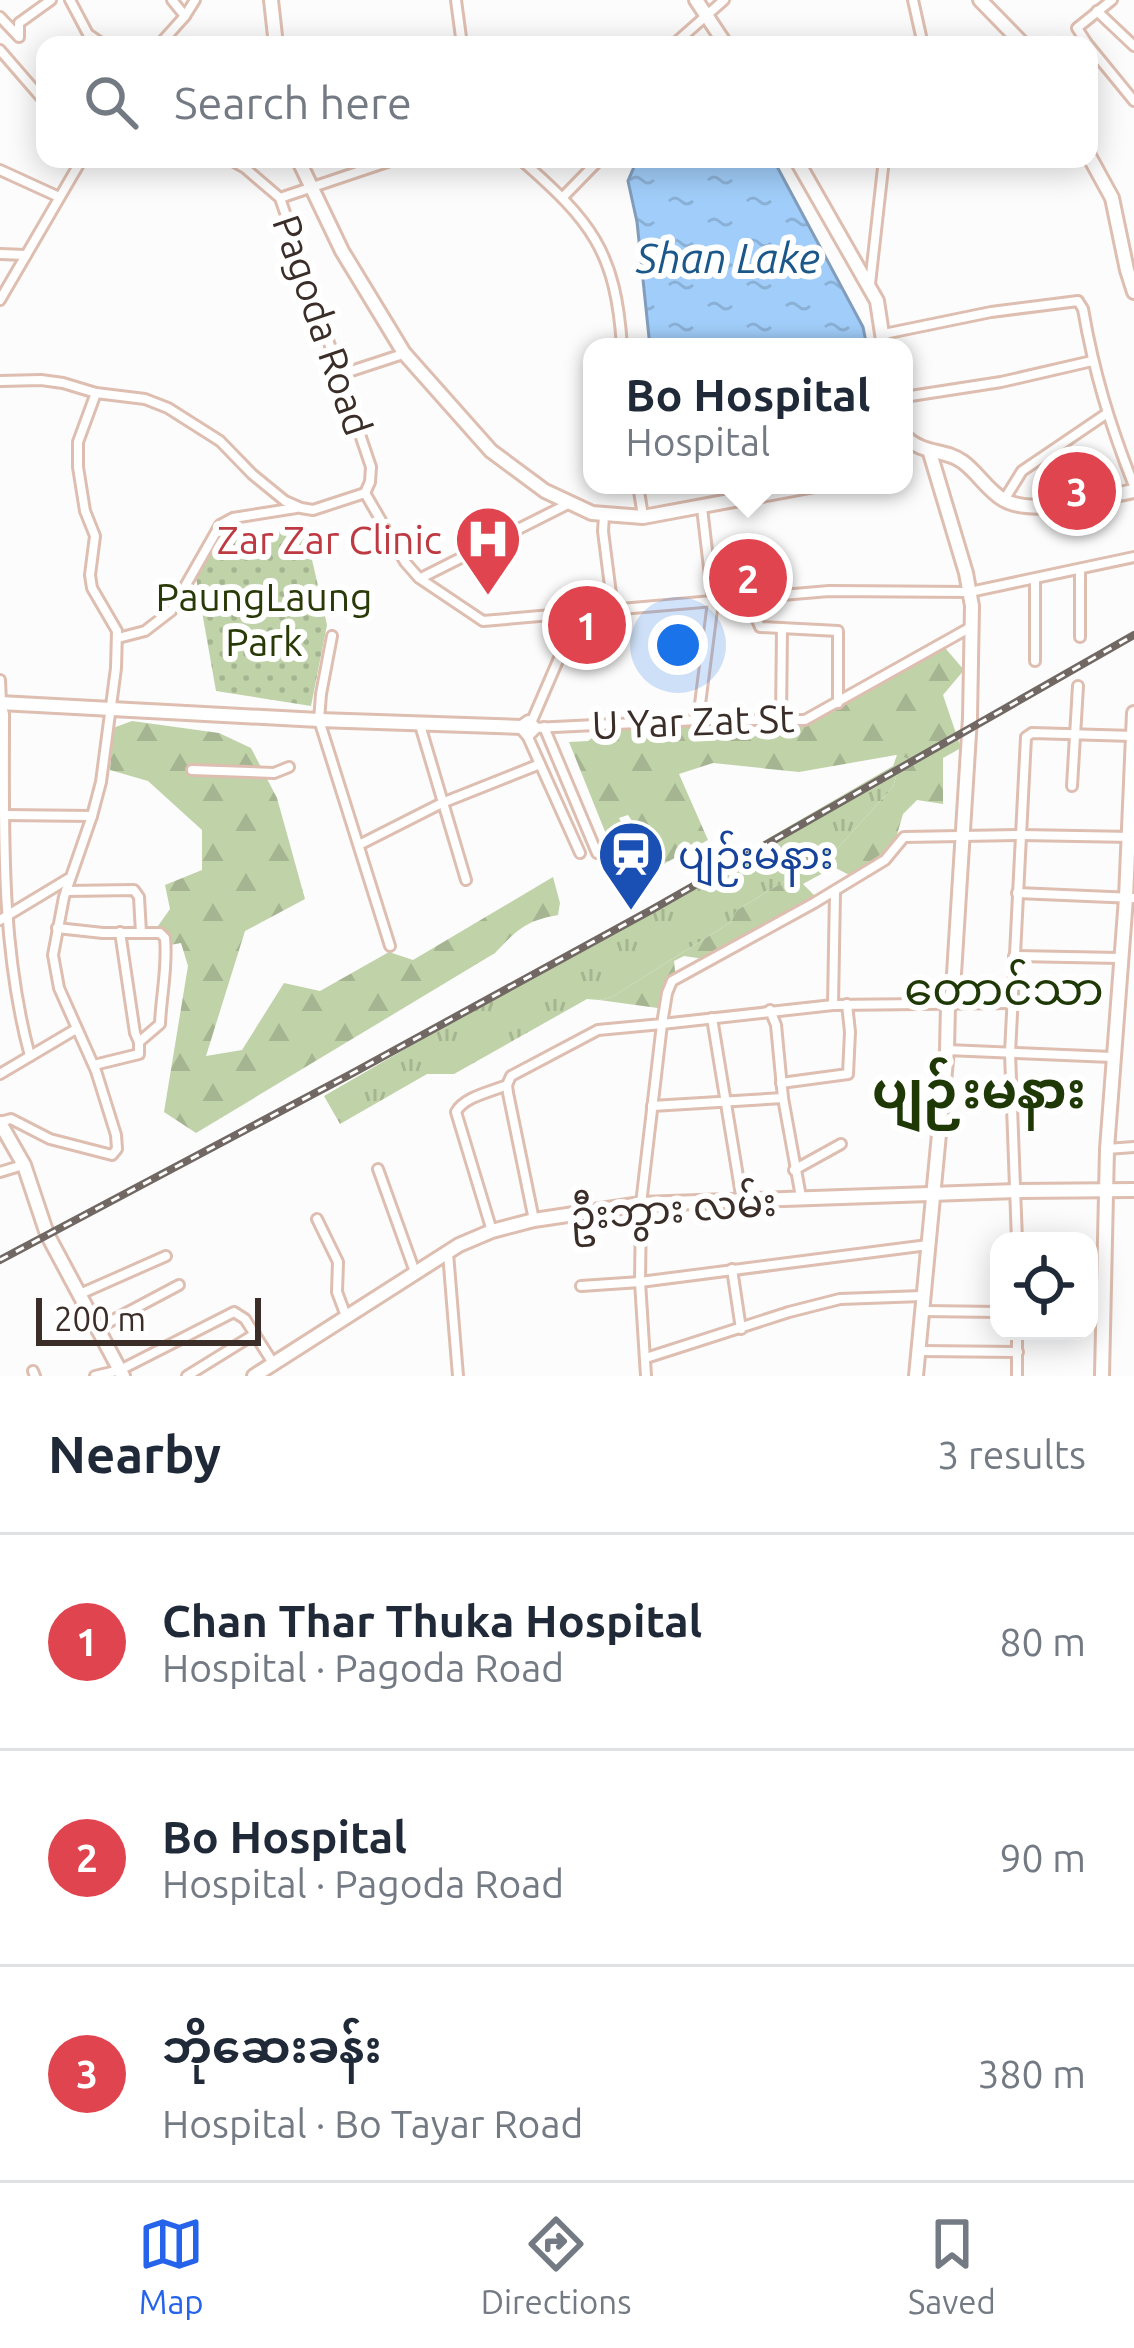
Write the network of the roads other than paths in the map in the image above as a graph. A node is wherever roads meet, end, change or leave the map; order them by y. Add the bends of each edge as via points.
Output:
1 (52, 0) edge
2 (70, 0) edge
3 (172, 0) edge
4 (195, 0) edge
5 (271, 0) edge
6 (456, 0) edge
7 (696, 0) edge
8 (724, 0) edge
9 (913, 0) edge
10 (980, 0) edge
11 (1112, 0) edge
12 (1097, 11) junction
13 (706, 15) junction
14 (0, 16) edge
15 (185, 16) junction
16 (91, 36) edge
17 (167, 36) edge
18 (275, 36) edge
19 (461, 36) edge
20 (683, 36) edge
21 (720, 36) edge
22 (920, 36) edge
23 (1015, 36) edge
24 (1083, 36) edge
25 (1134, 46) edge
26 (0, 50) edge
27 (1098, 56) edge
28 (36, 92) edge
29 (1134, 100) edge
30 (77, 168) edge
31 (245, 168) edge
32 (303, 168) edge
33 (368, 168) edge
34 (530, 168) edge
35 (591, 168) edge
36 (801, 168) edge
37 (883, 168) edge
38 (1096, 168) edge
39 (0, 170) edge
40 (313, 186) junction
41 (59, 197) junction
42 (563, 197) junction
43 (280, 198) junction
44 (0, 254) edge
45 (26, 255) junction
46 (869, 286) junction
47 (1134, 292) edge
48 (0, 299) edge
49 (621, 338) edge
50 (883, 338) edge
51 (894, 338) edge
52 (404, 353) junction
53 (1091, 361) junction
54 (342, 374) junction
55 (0, 381) edge
56 (95, 393) junction
57 (913, 395) edge
58 (1106, 414) junction
59 (913, 446) edge
60 (930, 453) junction
61 (1134, 488) edge
62 (364, 493) junction
63 (639, 494) edge
64 (771, 494) edge
65 (1004, 500) junction
66 (570, 503) junction
67 (302, 508) junction
68 (702, 508) junction
69 (604, 516) junction
70 (643, 518) junction
71 (1134, 557) edge
72 (1080, 569) junction
73 (419, 578) junction
74 (1035, 579) junction
75 (970, 592) junction
76 (747, 597) junction
77 (713, 602) junction
78 (613, 610) junction
79 (578, 614) junction
80 (972, 626) junction
81 (782, 628) junction
82 (332, 636) dead end
83 (1080, 637) dead end
84 (118, 638) junction
85 (1035, 661) dead end
86 (0, 680) edge
87 (1078, 686) dead end
88 (0, 703) edge
89 (838, 703) junction
90 (112, 709) junction
91 (1134, 713) edge
92 (698, 720) junction
93 (781, 720) junction
94 (319, 721) junction
95 (420, 725) junction
96 (532, 728) junction
97 (1076, 734) junction
98 (1134, 736) edge
99 (540, 764) junction
100 (289, 767) dead end
101 (192, 770) dead end
102 (1072, 786) dead end
103 (442, 803) junction
104 (2, 815) edge
105 (92, 816) junction
106 (1021, 835) junction
107 (963, 836) junction
108 (1131, 837) edge
109 (359, 845) junction
110 (580, 853) dead end
111 (597, 853) dead end
112 (70, 879) junction
113 (466, 880) dead end
114 (66, 891) junction
115 (835, 891) junction
116 (1017, 893) junction
117 (1130, 898) edge
118 (3, 919) edge
119 (57, 928) junction
120 (120, 932) junction
121 (141, 933) junction
122 (390, 946) dead end
123 (1014, 956) junction
124 (1128, 958) edge
125 (1012, 1003) junction
126 (848, 1004) junction
127 (948, 1004) junction
128 (833, 1005) junction
129 (770, 1010) junction
130 (712, 1018) junction
131 (662, 1024) junction
132 (76, 1029) junction
133 (139, 1042) junction
134 (947, 1050) junction
135 (1010, 1053) junction
136 (30, 1056) junction
137 (1112, 1057) junction
138 (94, 1065) junction
139 (0, 1073) edge
140 (781, 1083) junction
141 (507, 1085) junction
142 (783, 1098) junction
143 (727, 1102) junction
144 (652, 1106) junction
145 (0, 1123) edge
146 (841, 1144) dead end
147 (1134, 1147) edge
148 (1107, 1149) junction
149 (24, 1165) junction
150 (378, 1169) dead end
151 (794, 1170) junction
152 (0, 1172) edge
153 (1134, 1190) edge
154 (1017, 1191) junction
155 (1106, 1191) junction
156 (935, 1193) junction
157 (801, 1198) junction
158 (742, 1202) junction
159 (640, 1204) junction
160 (317, 1219) dead end
161 (534, 1220) junction
162 (492, 1231) junction
163 (1017, 1232) edge
164 (929, 1244) junction
165 (448, 1252) junction
166 (166, 1256) dead end
167 (733, 1269) junction
168 (415, 1272) junction
169 (640, 1282) junction
170 (179, 1285) dead end
171 (581, 1286) dead end
172 (80, 1294) junction
173 (924, 1296) junction
174 (922, 1311) junction
175 (990, 1312) edge
176 (1098, 1314) edge
177 (1104, 1314) junction
178 (346, 1316) junction
179 (98, 1328) junction
180 (741, 1329) junction
181 (255, 1334) junction
182 (1017, 1340) edge
183 (919, 1352) junction
184 (1018, 1352) junction
185 (646, 1358) junction
186 (273, 1364) junction
187 (122, 1373) edge
188 (95, 1376) edge
189 (187, 1376) edge
190 (254, 1376) edge
191 (458, 1376) edge
192 (646, 1376) edge
193 (916, 1376) edge
194 (1017, 1376) edge
195 (1102, 1376) edge

1 - 14 street via 20,23 19,37
2 - 16 street
3 - 15 street
4 - 15 street
5 - 18 street
6 - 19 street
7 - 13 street
8 - 13 street
9 - 22 street
10 - 23 street
11 - 12 street
12 - 24 street via 1077,28
12 - 25 street
13 - 20 street
13 - 21 street
15 - 17 street
26 - 28 street
27 - 29 street
30 - 41 street
31 - 43 street, Pagoda Road
32 - 40 street
33 - 40 street
34 - 42 street
35 - 42 street
36 - 46 street
37 - 46 street
38 - 47 street via 1112,198
39 - 41 street
40 - 43 street
40 - 52 street
41 - 45 street
42 - 49 street via 607,263
43 - 54 street, Pagoda Road
44 - 45 street
45 - 48 street
46 - 50 street
51 - 53 street via 1071,301 1081,304
52 - 54 street
52 - 66 street via 491,451
53 - 57 street
53 - 58 street
54 - 62 street, Pagoda Road via 371,467
55 - 56 street via 41,380
56 - 67 street via 168,408
56 - 84 street via 78,467 94,536 92,588
58 - 61 street
58 - 65 street via 1022,471
59 - 60 street
60 - 65 street via 958,459
60 - 75 street
61 - 65 street via 1057,505
62 - 67 street
62 - 73 street, Pagoda Road
63 - 70 street
64 - 68 street
66 - 69 street
66 - 73 street
67 - 84 street via 220,525 171,610 145,631
68 - 70 street
68 - 77 street
69 - 70 street
69 - 78 street
71 - 72 street, Pagoda Road
72 - 74 street, Pagoda Road
72 - 83 street
73 - 79 street, Pagoda Road via 483,621
74 - 75 street, Pagoda Road
74 - 85 street
75 - 76 street, Pagoda Road
75 - 80 street
76 - 77 street, Pagoda Road
76 - 81 street via 760,627
77 - 78 street, Pagoda Road
77 - 92 street
78 - 79 street, Pagoda Road
79 - 96 street
80 - 89 street, U Yar Zat St
80 - 107 street
81 - 89 street via 839,632
81 - 93 street
82 - 94 street
84 - 90 street
86 - 88 street
87 - 97 street
88 - 90 street
88 - 104 street
89 - 93 street, U Yar Zat St
90 - 94 street
90 - 105 street
91 - 98 street
92 - 93 street, U Yar Zat St
92 - 96 street, U Yar Zat St
94 - 95 street
94 - 109 street
95 - 96 street
95 - 103 street
96 - 99 street
96 - 111 street
97 - 98 street
97 - 102 street
97 - 106 street via 1030,735
98 - 108 street
99 - 103 street
99 - 110 street
100 - 101 street
103 - 109 street
103 - 113 street
104 - 105 street
104 - 118 street
105 - 112 street
106 - 107 street
106 - 108 street
106 - 116 street
107 - 115 street via 904,837 885,860
107 - 127 street
108 - 117 street
109 - 122 street
112 - 114 street
112 - 118 street
114 - 119 street
114 - 121 street via 134,890
115 - 128 street
115 - 131 street via 669,986
116 - 117 street
116 - 123 street
117 - 124 street
118 - 136 street
119 - 120 street
119 - 132 street via 53,963
120 - 121 street
120 - 133 street
121 - 133 street via 163,934 166,967 160,1024
123 - 124 street
123 - 125 street
124 - 137 street
125 - 127 street
125 - 135 street
126 - 127 street
126 - 128 street
126 - 140 street via 848,1074
127 - 134 street
128 - 129 street
129 - 130 street
129 - 140 street
130 - 131 street
130 - 143 street
131 - 141 street via 587,1034
131 - 144 street
132 - 136 street
132 - 138 street
133 - 138 street via 139,1054
134 - 135 street
134 - 156 street
135 - 137 street
135 - 154 street
136 - 139 street
137 - 148 street
138 - 145 street via 112,1120 112,1155 74,1148 17,1121
140 - 142 street
141 - 161 street
141 - 162 street via 456,1112
142 - 143 street
142 - 151 street
143 - 144 street
143 - 158 street
144 - 159 street
145 - 149 street
146 - 151 street
147 - 148 street
148 - 155 street
149 - 152 street
149 - 172 street via 47,1234
150 - 168 street
151 - 157 street
153 - 155 street, ဦးဘွား လမ်း
154 - 155 street, ဦးဘွား လမ်း
154 - 156 street, ဦးဘွား လမ်း
154 - 163 street
155 - 177 street
156 - 157 street, ဦးဘွား လမ်း
156 - 164 street
157 - 158 street, ဦးဘွား လမ်း
158 - 159 street, ဦးဘွား လမ်း
159 - 161 street, ဦးဘွား လမ်း
159 - 169 street
160 - 178 street via 338,1262
161 - 162 street, ဦးဘွား လမ်း
162 - 165 street, ဦးဘွား လမ်း
164 - 167 street
164 - 173 street
165 - 168 street, ဦးဘွား လမ်း
165 - 191 street
166 - 172 street
167 - 169 street
167 - 180 street
168 - 178 street, ဦးဘွား လမ်း
169 - 171 street
169 - 185 street
170 - 179 street
172 - 179 street
173 - 174 street
173 - 180 street via 840,1299
174 - 175 street
174 - 183 street
176 - 177 street
177 - 195 street
178 - 186 street, ဦးဘွား လမ်း
179 - 187 street
180 - 185 street
181 - 186 street
181 - 187 street via 234,1312
181 - 189 street
182 - 184 street
183 - 184 street
183 - 193 street
184 - 194 street
185 - 192 street
186 - 190 street, ဦးဘွား လမ်း
187 - 188 street

